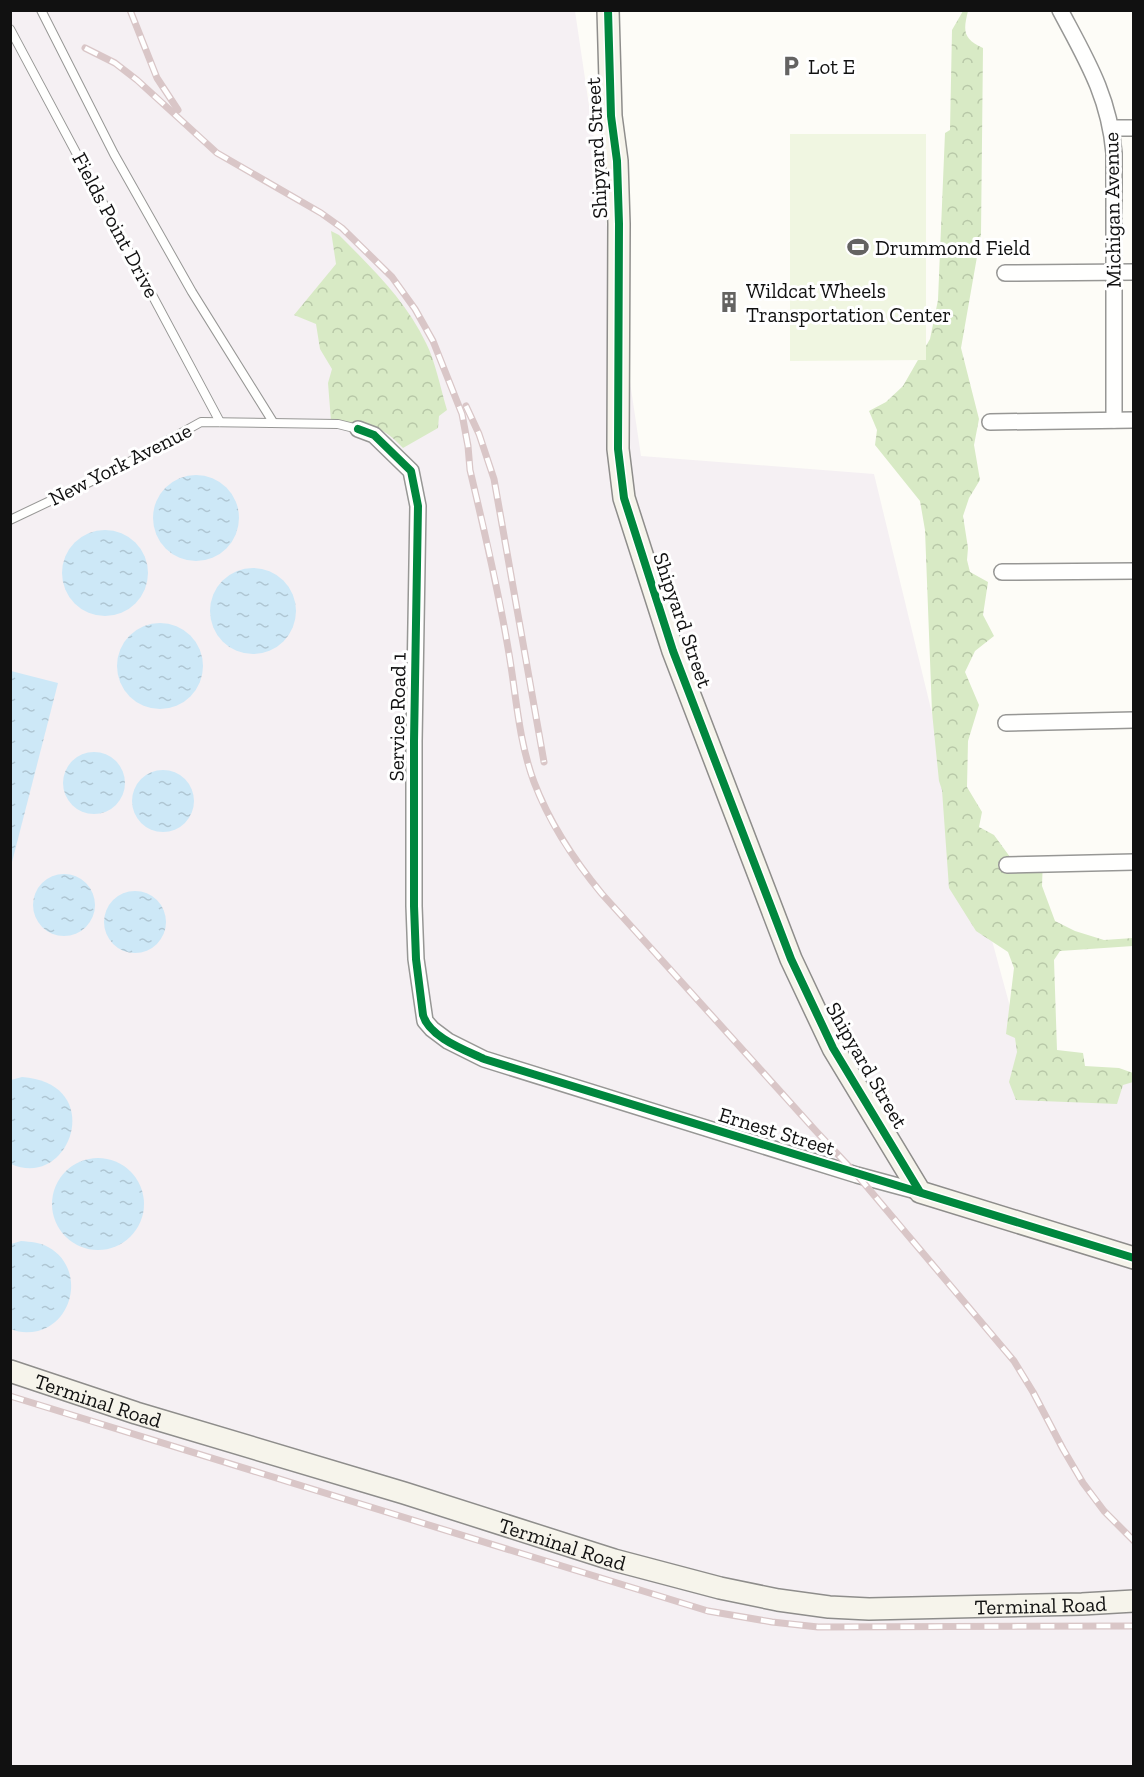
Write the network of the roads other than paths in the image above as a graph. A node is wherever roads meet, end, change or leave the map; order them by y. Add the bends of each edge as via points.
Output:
1 (41, 10) edge
2 (608, 10) edge
3 (1060, 10) edge
4 (10, 29) edge
5 (1112, 128) junction
6 (1134, 128) edge
7 (1113, 272) junction
8 (1134, 272) edge
9 (1005, 273) dead end
10 (1114, 420) junction
11 (1134, 420) edge
12 (220, 422) junction
13 (273, 422) junction
14 (990, 422) dead end
15 (358, 429) joint
16 (374, 435) joint
17 (10, 520) edge
18 (1134, 571) edge
19 (1002, 572) dead end
20 (1134, 720) edge
21 (1006, 723) dead end
22 (1134, 862) edge
23 (1007, 865) dead end
24 (423, 1015) joint
25 (920, 1192) junction
26 (1134, 1258) edge
27 (10, 1371) edge
28 (1134, 1601) edge

1 - 13 lane via 114,153 192,292
2 - 25 street, Shipyard Street via 619,224 618,449 624,498 673,651 791,960 833,1048
3 - 5 street, Michigan Avenue via 1092,68
4 - 12 lane, Fields Point Drive
5 - 6 street
5 - 7 street, Michigan Avenue
7 - 8 street
7 - 9 street
7 - 10 street, Michigan Avenue
10 - 11 street
10 - 14 street
12 - 13 lane, New York Avenue
12 - 17 lane, New York Avenue via 201,422 113,471
13 - 15 lane, New York Avenue via 338,424
15 - 16 street, New York Avenue
16 - 24 street, Service Road 1 via 411,471 418,506 414,906
18 - 19 street
20 - 21 street
22 - 23 street
24 - 25 street, Ernest Street via 432,1029 448,1041 484,1059
25 - 26 street, Ernest Street
27 - 28 street, Terminal Road via 614,1560 778,1600 869,1609

